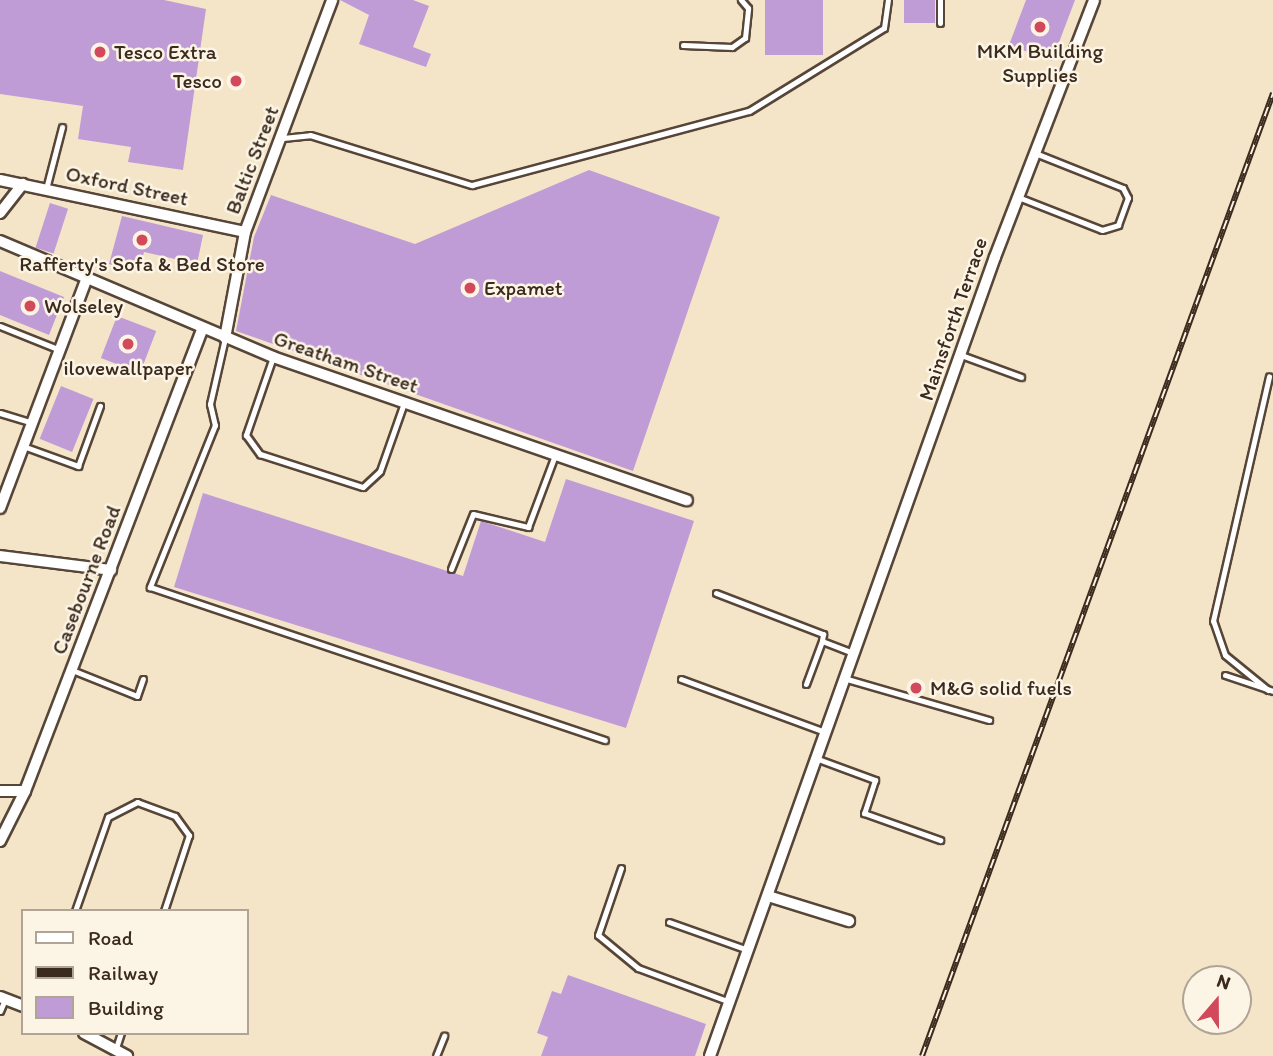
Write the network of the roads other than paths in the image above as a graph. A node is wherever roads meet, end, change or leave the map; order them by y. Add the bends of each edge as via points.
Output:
1 (332, 0) edge
2 (741, 0) edge
3 (888, 0) edge
4 (940, 0) edge
5 (1094, 0) edge
6 (940, 23) dead end
7 (683, 45) dead end
8 (62, 127) dead end
9 (280, 139) junction
10 (1035, 153) junction
11 (0, 180) edge
12 (23, 184) junction
13 (46, 189) junction
14 (1018, 197) junction
15 (0, 214) edge
16 (245, 232) junction
17 (0, 241) edge
18 (86, 280) junction
19 (0, 327) edge
20 (202, 330) junction
21 (225, 338) junction
22 (60, 350) junction
23 (961, 355) junction
24 (273, 357) junction
25 (1269, 376) dead end
26 (1021, 377) dead end
27 (404, 403) junction
28 (100, 406) dead end
29 (0, 413) edge
30 (32, 424) junction
31 (23, 446) junction
32 (555, 455) junction
33 (687, 500) dead end
34 (0, 507) edge
35 (0, 556) edge
36 (450, 569) dead end
37 (111, 570) junction
38 (716, 593) dead end
39 (822, 641) junction
40 (856, 654) junction
41 (72, 670) junction
42 (1225, 675) dead end
43 (681, 678) dead end
44 (143, 679) dead end
45 (847, 680) junction
46 (806, 684) dead end
47 (1270, 690) edge
48 (989, 720) dead end
49 (828, 733) junction
50 (605, 740) dead end
51 (818, 759) junction
52 (0, 791) edge
53 (25, 791) junction
54 (940, 840) dead end
55 (0, 841) edge
56 (621, 868) dead end
57 (768, 896) junction
58 (76, 909) edge
59 (165, 909) edge
60 (849, 921) dead end
61 (669, 922) dead end
62 (748, 950) junction
63 (2, 998) edge
64 (730, 1002) junction
65 (21, 1005) edge
66 (0, 1011) edge
67 (88, 1035) edge
68 (120, 1035) edge
69 (444, 1036) dead end
70 (116, 1048) junction
71 (127, 1056) edge
72 (436, 1056) edge
73 (710, 1056) edge

1 - 9 street, Baltic Street
2 - 7 lane via 748,8 745,38 732,47
3 - 9 lane via 884,27 749,111 472,185 310,135
4 - 6 lane
5 - 10 street, Mainsforth Terrace
8 - 13 lane
9 - 16 street, Baltic Street
10 - 14 street, Mainsforth Terrace
10 - 14 lane via 1123,188 1128,198 1118,225 1102,230
11 - 12 street, Oxford Street
12 - 13 street, Oxford Street
12 - 15 street
13 - 16 street, Oxford Street
14 - 23 street, Mainsforth Terrace
16 - 21 street, Baltic Street
17 - 18 street, Greatham Street
18 - 20 street, Greatham Street
18 - 22 street
19 - 22 lane
20 - 21 street, Greatham Street
20 - 37 street, Casebourne Road
21 - 24 street, Greatham Street
21 - 50 lane via 210,404 215,425 150,587
22 - 30 street
23 - 26 lane
23 - 40 street, Mainsforth Terrace
24 - 27 street, Greatham Street
24 - 27 lane via 247,442 260,454 355,486 370,484
25 - 47 lane via 1213,621 1225,655
27 - 32 street, Greatham Street
28 - 31 lane via 78,466
29 - 30 lane
30 - 31 street
31 - 34 street
32 - 33 street, Greatham Street
32 - 36 lane via 528,527 473,514
35 - 37 street
37 - 41 street, Casebourne Road
38 - 39 lane via 813,629
39 - 40 lane
39 - 46 lane
40 - 45 street, Mainsforth Terrace
41 - 44 lane via 137,696
41 - 53 street, Casebourne Road
42 - 47 lane
43 - 49 lane
45 - 48 lane
45 - 49 street, Mainsforth Terrace
49 - 51 street, Mainsforth Terrace
51 - 54 lane via 876,780 864,813
51 - 57 street, Mainsforth Terrace
52 - 53 street
53 - 55 street, Casebourne Road
56 - 64 lane via 598,934 638,968
57 - 60 street
57 - 62 street, Mainsforth Terrace
58 - 59 lane via 108,817 137,802 176,816 189,835
61 - 62 lane
62 - 64 street, Mainsforth Terrace
63 - 65 street
63 - 66 lane
64 - 73 street, Mainsforth Terrace
67 - 70 street
68 - 70 lane
69 - 72 lane
70 - 71 street

